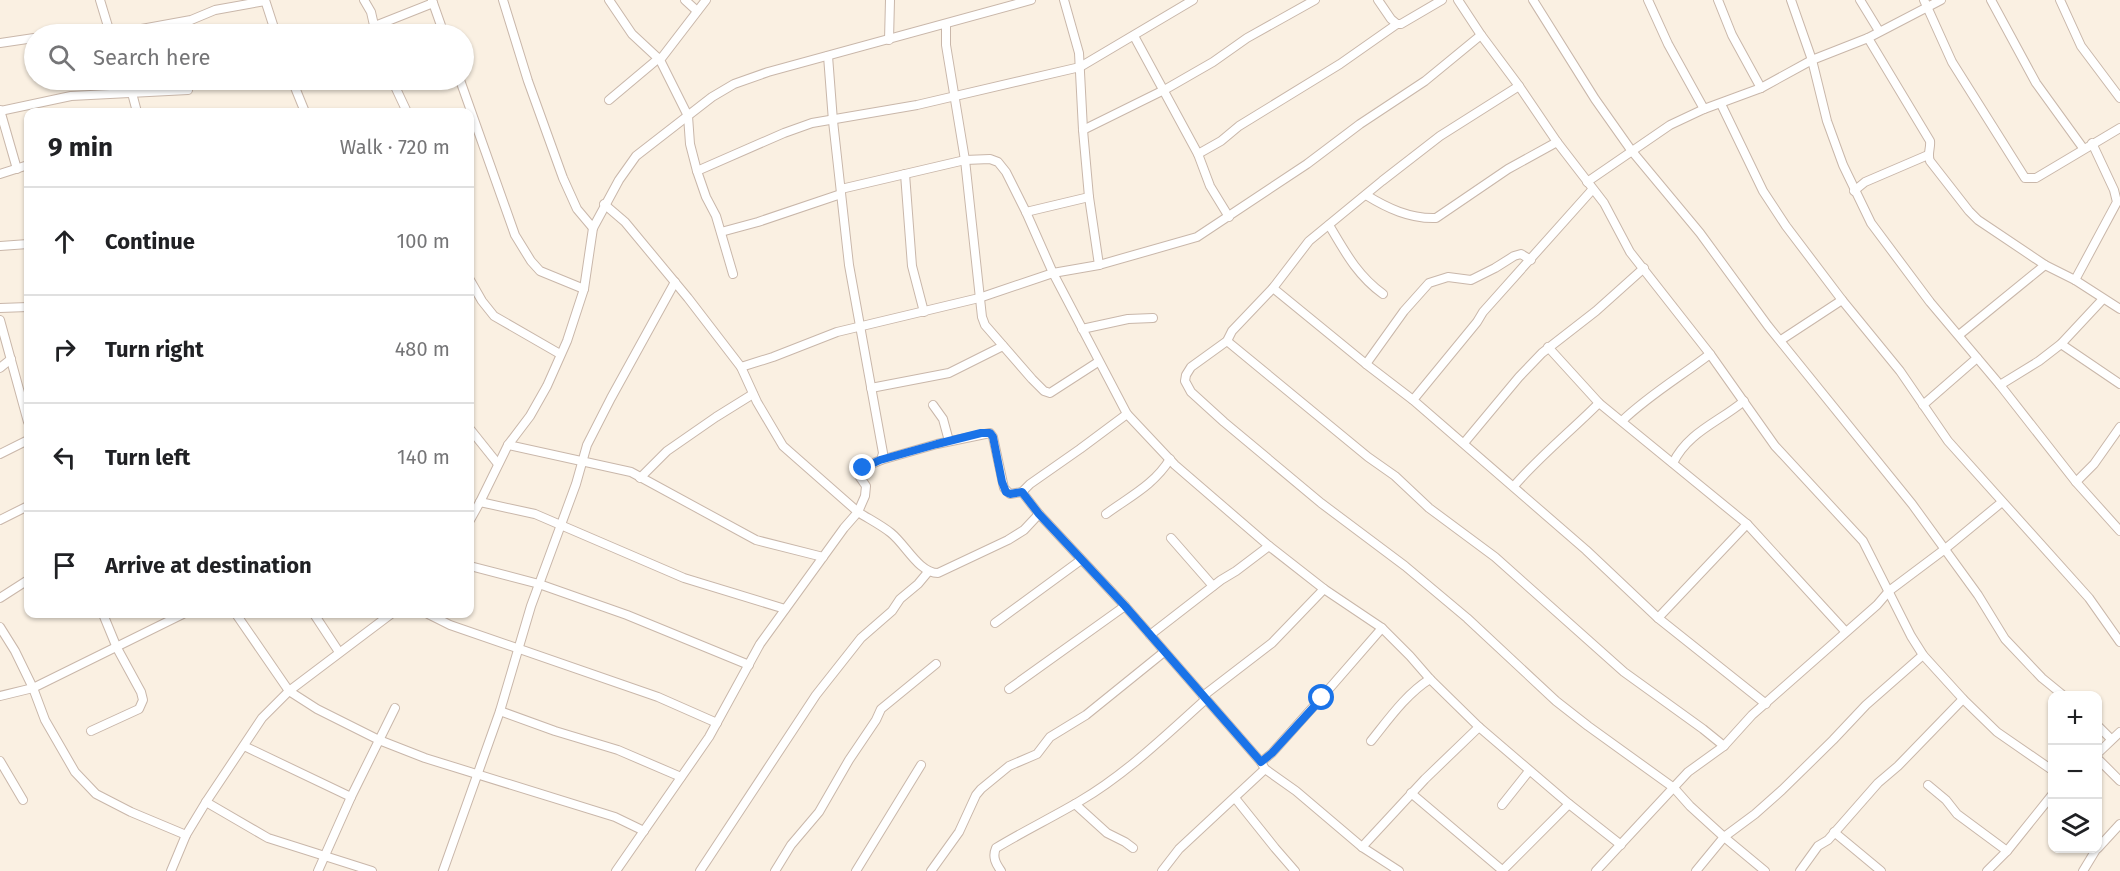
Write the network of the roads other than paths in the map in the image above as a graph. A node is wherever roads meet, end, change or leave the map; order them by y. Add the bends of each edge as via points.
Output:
1 (100, 0) edge
2 (265, 0) edge
3 (364, 0) edge
4 (503, 0) edge
5 (609, 0) edge
6 (685, 0) edge
7 (706, 0) edge
8 (890, 0) edge
9 (1031, 0) edge
10 (1064, 0) edge
11 (1193, 0) edge
12 (1315, 0) edge
13 (1378, 0) edge
14 (1442, 0) edge
15 (1458, 0) edge
16 (1533, 0) edge
17 (1648, 0) edge
18 (1718, 0) edge
19 (1791, 0) edge
20 (1860, 0) edge
21 (1941, 0) edge
22 (1991, 0) edge
23 (2060, 0) edge
24 (433, 2) edge
25 (1926, 4) edge
26 (697, 11) junction
27 (108, 24) edge
28 (166, 24) edge
29 (273, 24) edge
30 (374, 24) edge
31 (387, 24) edge
32 (441, 24) edge
33 (946, 24) junction
34 (1397, 24) junction
35 (1878, 31) junction
36 (1481, 35) junction
37 (1134, 36) junction
38 (1868, 38) junction
39 (24, 39) edge
40 (889, 40) junction
41 (0, 43) edge
42 (828, 56) junction
43 (659, 59) junction
44 (1812, 60) junction
45 (1080, 66) junction
46 (1519, 86) junction
47 (1761, 88) junction
48 (130, 90) edge
49 (188, 90) dead end
50 (296, 90) edge
51 (397, 90) edge
52 (464, 90) edge
53 (1162, 90) junction
54 (132, 93) junction
55 (954, 95) junction
56 (2120, 98) edge
57 (609, 99) dead end
58 (1721, 104) junction
59 (136, 108) edge
60 (303, 108) edge
61 (405, 108) edge
62 (470, 108) edge
63 (1704, 109) junction
64 (0, 110) edge
65 (688, 116) junction
66 (474, 119) edge
67 (833, 121) junction
68 (2120, 128) edge
69 (1083, 130) junction
70 (1557, 142) junction
71 (2092, 143) junction
72 (2083, 148) junction
73 (1631, 150) junction
74 (1198, 154) junction
75 (1928, 155) junction
76 (964, 160) junction
77 (24, 166) edge
78 (17, 169) junction
79 (697, 171) junction
80 (0, 174) edge
81 (905, 174) junction
82 (1587, 182) junction
83 (1592, 190) junction
84 (841, 191) junction
85 (1854, 191) junction
86 (1366, 195) junction
87 (1089, 197) junction
88 (604, 204) junction
89 (1026, 212) junction
90 (1229, 217) junction
91 (1329, 225) junction
92 (593, 228) junction
93 (721, 232) junction
94 (24, 244) edge
95 (0, 246) edge
96 (1530, 260) junction
97 (1099, 265) junction
98 (2045, 265) junction
99 (1644, 268) junction
100 (1053, 273) junction
101 (734, 274) dead end
102 (2075, 280) junction
103 (675, 282) junction
104 (474, 287) edge
105 (1273, 288) junction
106 (584, 289) junction
107 (1383, 294) dead end
108 (979, 298) junction
109 (2103, 299) junction
110 (1842, 300) junction
111 (24, 307) edge
112 (0, 308) edge
113 (2120, 309) edge
114 (924, 312) junction
115 (1153, 318) dead end
116 (0, 320) edge
117 (859, 326) junction
118 (1082, 329) junction
119 (1959, 335) junction
120 (1781, 340) junction
121 (1227, 341) junction
122 (2061, 344) junction
123 (1003, 346) junction
124 (1548, 347) junction
125 (561, 354) junction
126 (1710, 354) junction
127 (1977, 358) junction
128 (11, 359) junction
129 (1098, 362) junction
130 (1366, 364) junction
131 (741, 367) junction
132 (0, 368) edge
133 (2120, 384) edge
134 (2000, 385) junction
135 (871, 388) junction
136 (753, 394) junction
137 (1413, 400) junction
138 (1744, 402) junction
139 (1599, 403) junction
140 (933, 405) dead end
141 (1923, 405) junction
142 (24, 407) edge
143 (1127, 414) junction
144 (1622, 422) junction
145 (2120, 427) edge
146 (474, 434) edge
147 (949, 441) junction
148 (24, 442) edge
149 (1464, 443) junction
150 (508, 445) junction
151 (0, 454) edge
152 (1170, 459) junction
153 (880, 460) junction
154 (583, 462) junction
155 (1673, 463) junction
156 (498, 464) junction
157 (640, 478) junction
158 (2076, 482) junction
159 (1514, 486) junction
160 (1022, 492) junction
161 (480, 502) junction
162 (2002, 502) junction
163 (24, 508) edge
164 (474, 512) edge
165 (858, 512) junction
166 (1039, 514) junction
167 (1106, 514) dead end
168 (0, 520) edge
169 (562, 524) junction
170 (1747, 525) junction
171 (2120, 531) edge
172 (1171, 538) dead end
173 (1269, 546) junction
174 (1945, 549) junction
175 (823, 557) junction
176 (1081, 560) junction
177 (474, 567) edge
178 (928, 572) junction
179 (24, 583) edge
180 (539, 584) junction
181 (1213, 586) junction
182 (1324, 589) junction
183 (1889, 591) junction
184 (0, 598) edge
185 (1125, 606) junction
186 (785, 609) junction
187 (105, 618) edge
188 (175, 618) edge
189 (239, 618) edge
190 (317, 618) edge
191 (386, 618) edge
192 (437, 618) edge
193 (1658, 618) junction
194 (995, 623) dead end
195 (0, 627) edge
196 (1382, 628) junction
197 (1845, 631) junction
198 (1150, 635) junction
199 (2120, 642) edge
200 (117, 648) junction
201 (520, 649) junction
202 (339, 652) junction
203 (1164, 652) junction
204 (1923, 655) junction
205 (936, 664) dead end
206 (749, 665) junction
207 (1430, 679) junction
208 (33, 688) junction
209 (1009, 689) dead end
210 (290, 691) junction
211 (2058, 691) edge
212 (0, 696) edge
213 (1204, 698) junction
214 (1963, 699) junction
215 (1766, 704) junction
216 (395, 708) dead end
217 (500, 711) junction
218 (717, 723) junction
219 (1479, 727) junction
220 (2102, 731) edge
221 (92, 732) dead end
222 (2120, 732) edge
223 (2111, 739) junction
224 (379, 740) junction
225 (1371, 741) dead end
226 (244, 746) junction
227 (1724, 746) junction
228 (2102, 748) edge
229 (0, 761) edge
230 (2102, 764) edge
231 (921, 765) dead end
232 (1263, 766) junction
233 (2048, 767) edge
234 (1529, 771) junction
235 (477, 773) junction
236 (681, 777) junction
237 (2120, 781) edge
238 (1928, 785) dead end
239 (1674, 788) junction
240 (1411, 793) junction
241 (351, 797) junction
242 (1235, 798) junction
243 (2049, 799) edge
244 (23, 800) dead end
245 (206, 802) junction
246 (1075, 804) junction
247 (1569, 804) junction
248 (1503, 805) dead end
249 (2120, 824) edge
250 (644, 831) junction
251 (1834, 832) junction
252 (186, 835) junction
253 (1724, 837) junction
254 (2102, 843) edge
255 (1621, 845) junction
256 (1362, 847) junction
257 (1133, 848) dead end
258 (2007, 851) junction
259 (2094, 853) edge
260 (325, 855) junction
261 (171, 871) edge
262 (318, 871) edge
263 (372, 871) edge
264 (443, 871) edge
265 (616, 871) edge
266 (700, 871) edge
267 (775, 871) edge
268 (856, 871) edge
269 (931, 871) edge
270 (1001, 871) edge
271 (1162, 871) edge
272 (1295, 871) edge
273 (1399, 871) edge
274 (1502, 871) edge
275 (1596, 871) edge
276 (1696, 871) edge
277 (1765, 871) edge
278 (1800, 871) edge
279 (1881, 871) edge
280 (1987, 871) edge
281 (2083, 871) edge

1 - 27 street
2 - 28 street
2 - 29 street
3 - 30 street
4 - 92 street via 563,178 577,209
5 - 43 street via 632,34
6 - 26 street
7 - 26 street
8 - 40 street
9 - 33 street
10 - 45 street
11 - 37 street
12 - 53 street
13 - 34 street
14 - 34 street
15 - 36 street
16 - 73 street
17 - 63 street
18 - 47 street
19 - 44 street
20 - 35 street
21 - 25 street
22 - 72 street via 2036,83
23 - 56 street via 2081,46
24 - 31 street
24 - 32 street
25 - 35 street
25 - 72 street via 1953,62 2025,178 2036,178
26 - 43 street
33 - 40 street
33 - 55 street
34 - 74 street
35 - 38 street
36 - 46 street
36 - 90 street via 1425,81
37 - 45 street
37 - 53 street
38 - 44 street
38 - 75 street via 1930,141
39 - 41 street
40 - 42 street
42 - 65 street via 734,84
42 - 67 street
43 - 57 street
43 - 65 street
44 - 47 street
44 - 85 street via 1827,122
45 - 55 street
45 - 69 street
46 - 70 street
46 - 86 street via 1440,136
47 - 58 street
48 - 54 street
49 - 54 street
50 - 60 street
51 - 61 street
52 - 62 street
53 - 69 street
53 - 74 street
54 - 59 street
54 - 64 street via 72,96
55 - 67 street
55 - 76 street
58 - 63 street
58 - 110 street via 1763,191
63 - 73 street
64 - 78 street
65 - 79 street
65 - 88 street via 636,156
66 - 106 street via 521,246 540,271
67 - 79 street via 812,123 784,133
67 - 84 street
68 - 71 street
69 - 87 street
70 - 82 street
70 - 86 street via 1508,169 1436,218 1388,208
71 - 72 street
71 - 102 street via 2116,202
73 - 82 street
73 - 120 street
74 - 90 street via 1210,186
75 - 85 street via 1865,182
75 - 98 street via 1978,220
76 - 81 street
76 - 89 street via 998,162
76 - 108 street
77 - 78 street
78 - 80 street
79 - 93 street
81 - 84 street
81 - 114 street via 912,266
82 - 83 street
83 - 96 street
83 - 99 street
84 - 93 street
84 - 117 street
85 - 119 street via 1871,223
86 - 91 street
87 - 89 street
87 - 97 street
88 - 92 street
88 - 103 street via 625,222
89 - 100 street
90 - 97 street via 1197,237
91 - 105 street via 1309,242
91 - 107 street via 1352,265
92 - 106 street
93 - 101 street
94 - 95 street
96 - 130 street via 1521,254 1514,255 1471,280 1448,277 1430,283 1404,311
96 - 137 street
97 - 100 street
98 - 102 street
98 - 119 street
99 - 124 street
99 - 126 street
100 - 108 street
100 - 118 street
102 - 109 street
103 - 131 street
103 - 154 street via 611,398
104 - 125 street via 494,316
105 - 121 street
105 - 130 street
106 - 125 street
108 - 114 street
108 - 123 street via 985,325
109 - 113 street
109 - 122 street
110 - 120 street
110 - 141 street
111 - 112 street
114 - 117 street
115 - 118 street
116 - 128 street
117 - 131 street
117 - 135 street
118 - 129 street
119 - 127 street
120 - 174 street
121 - 227 street via 1429,508 1495,556 1624,672
121 - 239 street via 1191,367 1185,381 1191,392 1321,503 1467,618 1556,701
122 - 133 street
122 - 134 street
123 - 129 street via 1050,393
123 - 135 street via 950,373
124 - 139 street
124 - 149 street
125 - 150 street via 535,406
126 - 138 street
126 - 144 street via 1645,400
127 - 134 street
127 - 141 street
128 - 132 street
128 - 142 street
129 - 143 street
130 - 137 street
131 - 136 street
134 - 158 street
135 - 153 street via 883,453
136 - 157 street via 667,451
136 - 165 street via 783,446
137 - 149 street
138 - 155 street via 1689,439
138 - 183 street via 1787,461 1863,541
139 - 144 street
139 - 159 street
140 - 147 street via 943,419
141 - 162 street via 1948,441
143 - 152 street
143 - 160 street
144 - 155 street
145 - 158 street
146 - 156 street
147 - 153 street
147 - 160 street via 991,434 1004,488 1010,494
148 - 151 street
149 - 159 street
150 - 154 street
150 - 156 street
152 - 167 street via 1148,485
152 - 173 street
153 - 165 street via 857,473 866,486
154 - 157 street via 631,472
154 - 169 street
155 - 170 street
156 - 161 street
157 - 175 street via 756,540
158 - 171 street
159 - 193 street
160 - 166 street
161 - 164 street
161 - 169 street
162 - 174 street
162 - 199 street via 2089,598
163 - 168 street
165 - 175 street
165 - 178 street via 891,533
166 - 176 street
166 - 178 street via 1008,540 938,573
169 - 180 street
169 - 186 street via 684,578
170 - 193 street
170 - 197 street
172 - 181 street
173 - 181 street
173 - 182 street
174 - 183 street
174 - 211 street via 2005,639
175 - 186 street
176 - 185 street
176 - 194 street
177 - 180 street
178 - 266 street via 861,638 816,695
179 - 184 street
180 - 201 street
180 - 206 street
181 - 198 street
182 - 196 street
182 - 213 street via 1272,643
183 - 197 street
183 - 204 street
185 - 198 street
185 - 209 street
186 - 206 street
187 - 200 street
188 - 200 street
189 - 210 street
190 - 202 street
191 - 202 street
192 - 201 street
193 - 215 street
195 - 208 street
196 - 207 street
196 - 232 street
197 - 215 street
198 - 203 street
200 - 208 street
200 - 221 street via 141,692 142,704
201 - 217 street
201 - 218 street via 658,697
202 - 210 street
203 - 213 street
203 - 269 street via 1086,715 1050,737 1037,754 1009,766 981,789 959,832
204 - 214 street
204 - 253 street via 1866,705 1782,790
205 - 267 street via 881,709 819,812
206 - 218 street
207 - 219 street
207 - 225 street via 1409,696
208 - 212 street
208 - 252 street via 45,720 75,772 96,794
210 - 224 street
210 - 226 street via 262,718
213 - 232 street
213 - 246 street via 1144,755
214 - 233 street via 1997,732
214 - 251 street
215 - 227 street
216 - 224 street
217 - 235 street
217 - 236 street via 618,750
218 - 236 street
219 - 234 street
219 - 240 street
220 - 223 street
222 - 223 street
223 - 228 street
224 - 235 street
224 - 241 street
226 - 241 street
226 - 245 street
227 - 239 street
229 - 244 street
230 - 237 street
231 - 268 street
232 - 242 street
232 - 256 street
234 - 247 street
234 - 248 street
235 - 250 street via 615,817
235 - 264 street
236 - 250 street
238 - 258 street via 1957,814
239 - 253 street
239 - 255 street
240 - 256 street
240 - 274 street
241 - 260 street
242 - 271 street via 1179,849
242 - 272 street
243 - 258 street
245 - 252 street
245 - 260 street via 268,838
246 - 257 street via 1107,833
246 - 270 street via 996,848 994,855
247 - 255 street
247 - 274 street
249 - 254 street
250 - 265 street
251 - 278 street
251 - 279 street
252 - 261 street
253 - 276 street
253 - 277 street
255 - 275 street
256 - 273 street
258 - 280 street
259 - 281 street
260 - 262 street
260 - 263 street

